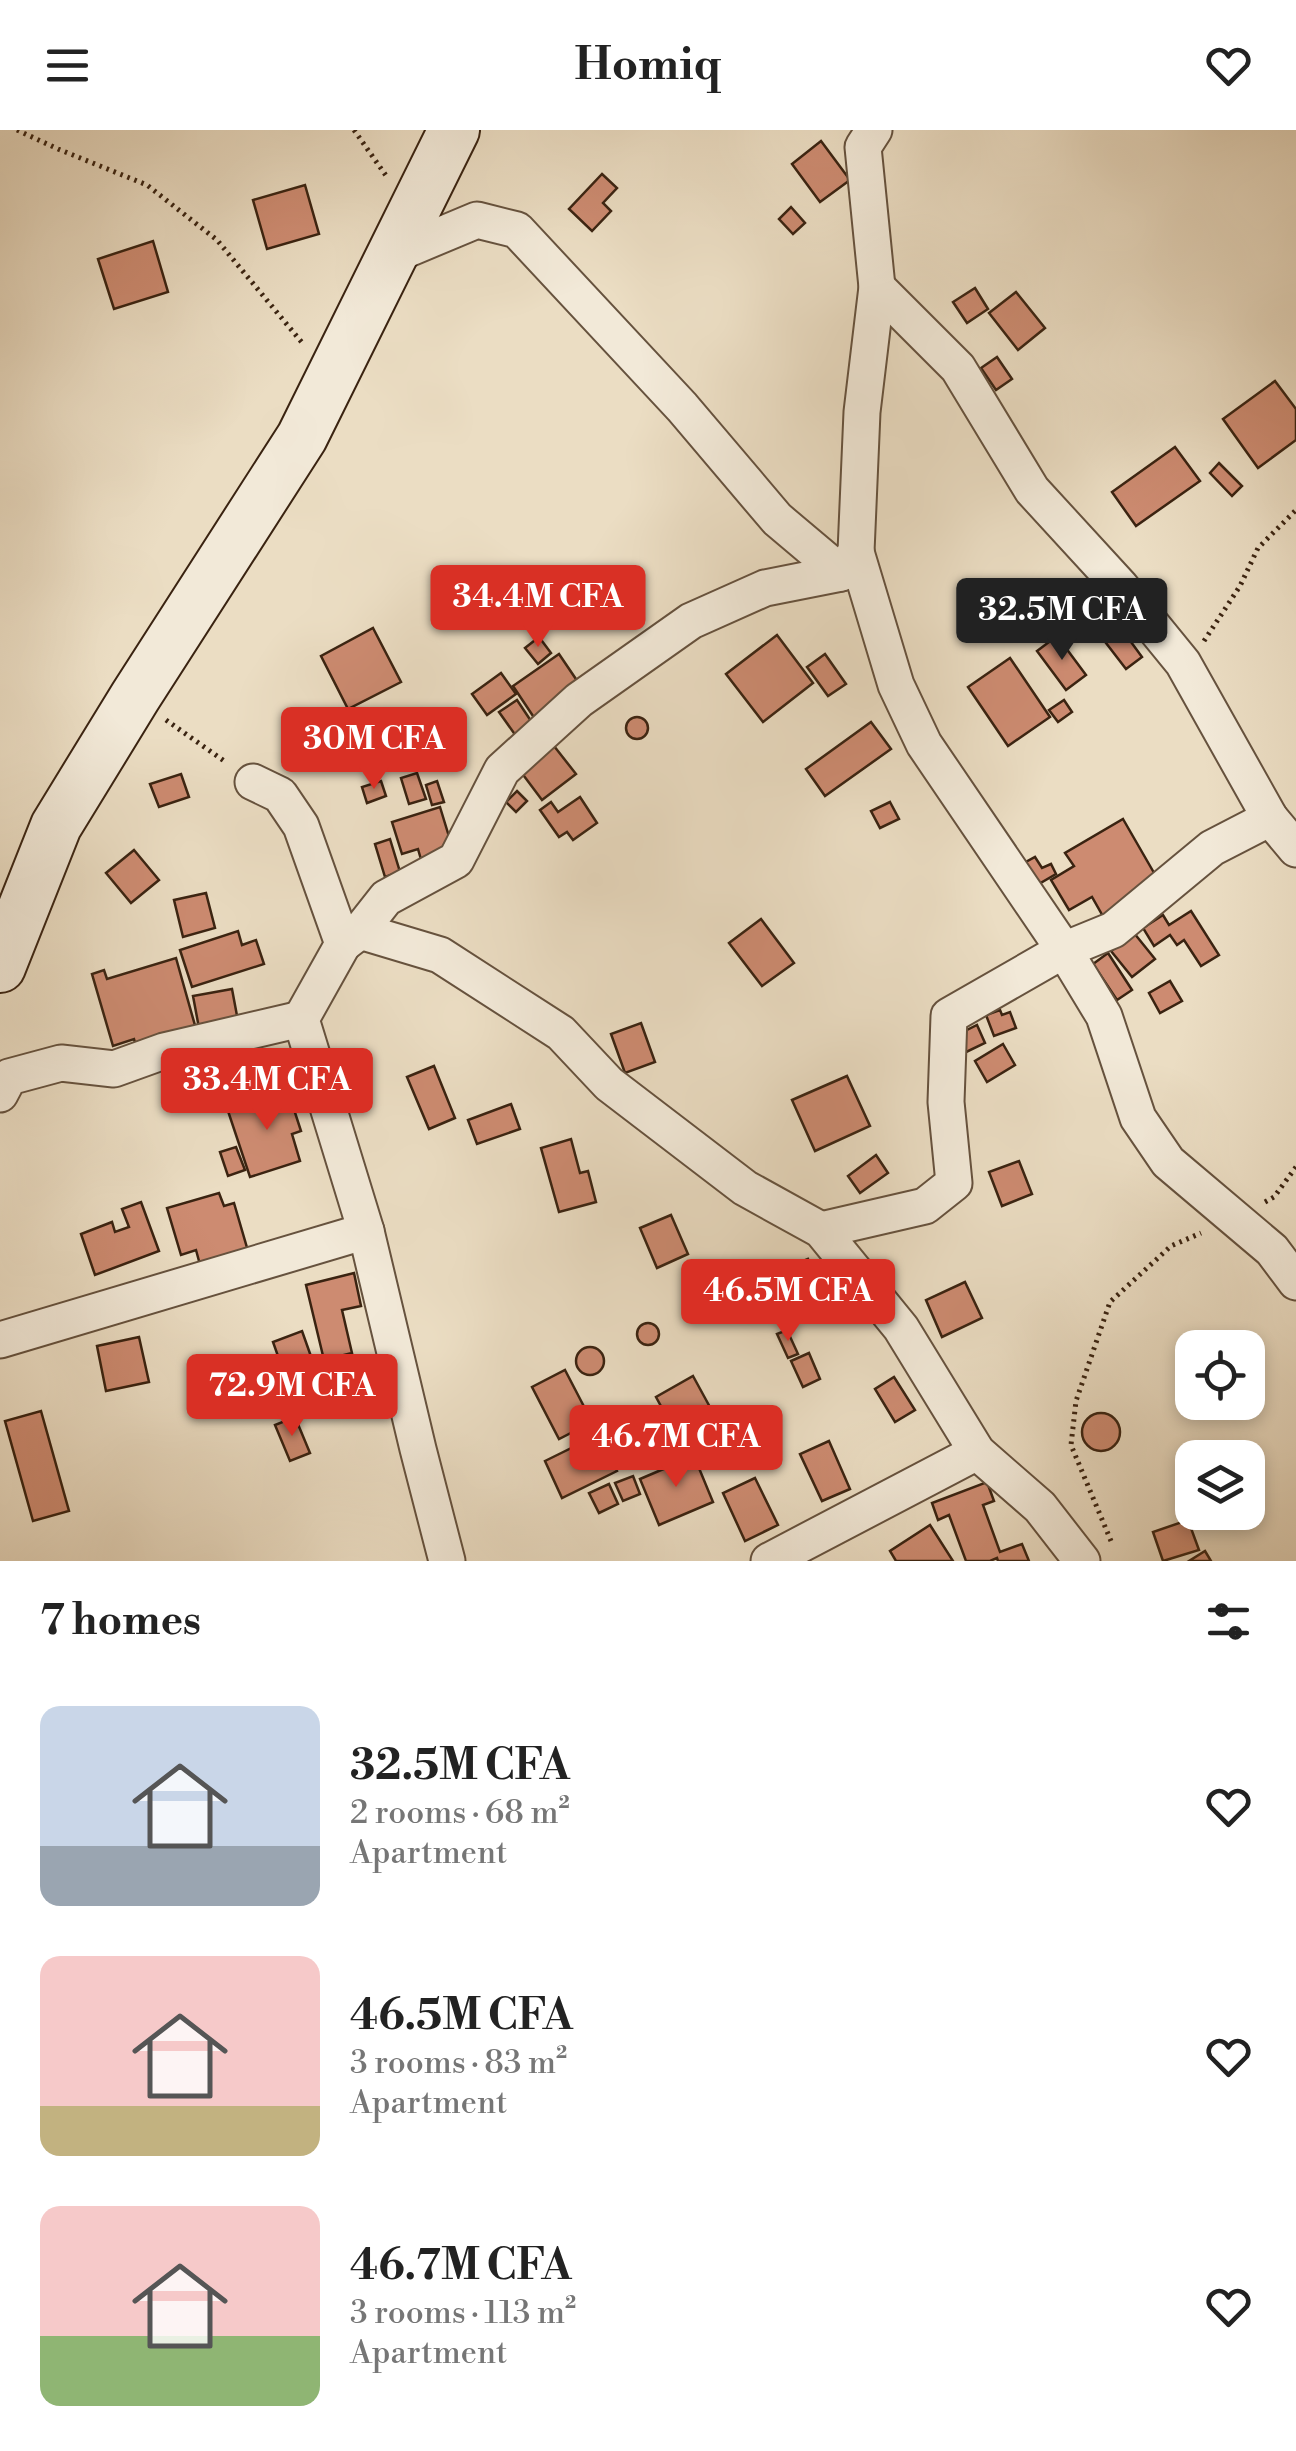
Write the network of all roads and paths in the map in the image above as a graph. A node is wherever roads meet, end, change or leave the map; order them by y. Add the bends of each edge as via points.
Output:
1 (17, 130) edge
2 (354, 130) edge
3 (454, 130) edge
4 (864, 136) edge
5 (402, 235) junction
6 (877, 287) junction
7 (331, 378) junction
8 (1296, 510) edge
9 (848, 562) junction
10 (1202, 645) dead end
11 (135, 697) junction
12 (253, 782) joint
13 (1270, 818) junction
14 (1296, 849) edge
15 (352, 938) junction
16 (1064, 950) junction
17 (0, 967) edge
18 (301, 1019) junction
19 (0, 1094) edge
20 (1296, 1167) edge
21 (1234, 1218) junction
22 (821, 1230) junction
23 (366, 1231) junction
24 (1296, 1282) edge
25 (0, 1340) edge
26 (978, 1452) junction
27 (1098, 1556) edge
28 (447, 1561) edge
29 (768, 1561) edge

1 - 7 path via 161,196 216,240
2 - 5 path
3 - 5 main road
4 - 6 street
5 - 7 main road
5 - 9 street via 478,220 517,230 777,519
6 - 9 street
6 - 13 street via 958,368 1032,490 1183,664
7 - 11 main road via 302,437
8 - 10 path via 1258,548
9 - 15 street via 690,620 579,700 502,770 456,860 386,898
9 - 16 street via 924,744
11 - 12 path
11 - 17 main road via 56,826
12 - 15 street via 280,795 301,826
13 - 14 street
13 - 16 street via 1212,848 1113,930
15 - 18 street
15 - 22 street via 440,955 560,1033 608,1084 745,1188
16 - 21 street via 1104,1016 1138,1118 1168,1162
16 - 22 street via 949,1016 946,1102 954,1183 925,1206
18 - 19 street via 114,1068 61,1063 9,1077
18 - 23 street
20 - 21 path via 1274,1197
21 - 24 street via 1272,1250
21 - 27 path via 1171,1246 1110,1302 1076,1401 1071,1444
22 - 26 street via 901,1328
23 - 25 street
23 - 28 street
26 - 27 street
26 - 29 street

